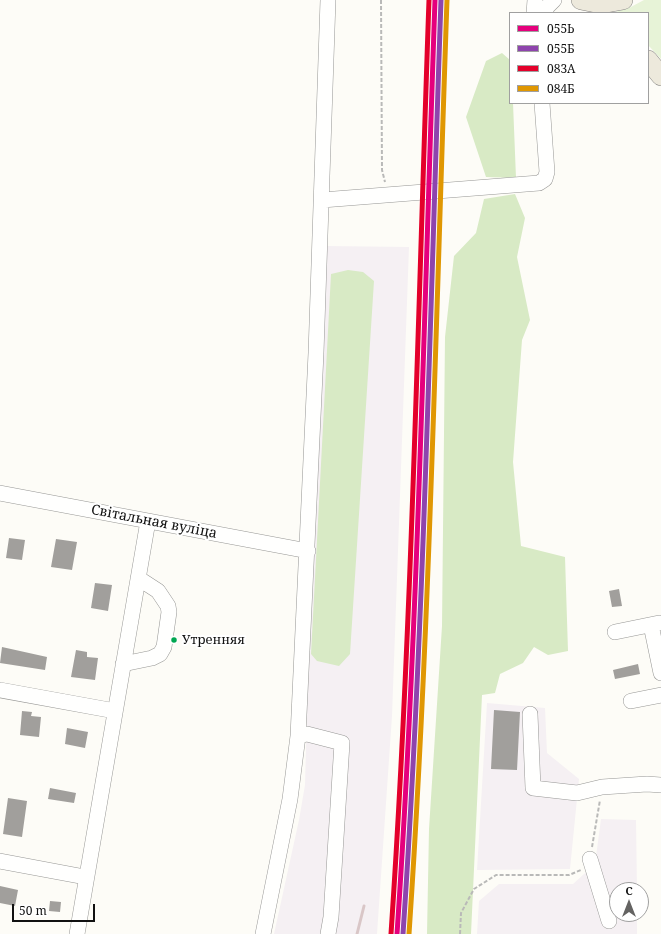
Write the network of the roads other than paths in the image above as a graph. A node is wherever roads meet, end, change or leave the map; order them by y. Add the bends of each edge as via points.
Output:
1 (328, 0) edge
2 (535, 0) edge
3 (554, 0) edge
4 (575, 0) edge
5 (581, 0) edge
6 (623, 0) edge
7 (534, 12) edge
8 (545, 12) edge
9 (589, 12) edge
10 (649, 61) edge
11 (661, 76) edge
12 (542, 104) edge
13 (322, 200) junction
14 (0, 493) edge
15 (148, 521) junction
16 (308, 551) junction
17 (138, 578) junction
18 (656, 624) edge
19 (615, 632) dead end
20 (123, 664) junction
21 (661, 673) edge
22 (0, 690) edge
23 (661, 695) edge
24 (631, 701) dead end
25 (115, 711) junction
26 (530, 714) dead end
27 (298, 736) junction
28 (661, 786) edge
29 (590, 859) road end
30 (0, 861) edge
31 (85, 877) junction
32 (609, 921) dead end
33 (77, 934) edge
34 (263, 934) edge
35 (328, 934) edge

1 - 13 street
2 - 7 street
3 - 8 street
4 - 9 main road
5 - 6 main road via 601,4
10 - 11 main road
12 - 13 street via 547,176 542,182
13 - 16 street
14 - 15 street, Світальная вуліца
15 - 16 street, Світальная вуліца
15 - 17 street
16 - 27 street
17 - 20 street
17 - 20 street via 158,591 168,606 164,647 160,654 152,658
18 - 19 street
18 - 21 street
20 - 25 street
22 - 25 street
23 - 24 street
25 - 31 street
26 - 28 street via 533,788 577,793 602,787 647,784
27 - 34 street via 290,799
27 - 35 street via 307,734 342,743
29 - 32 street
30 - 31 street
31 - 33 street

